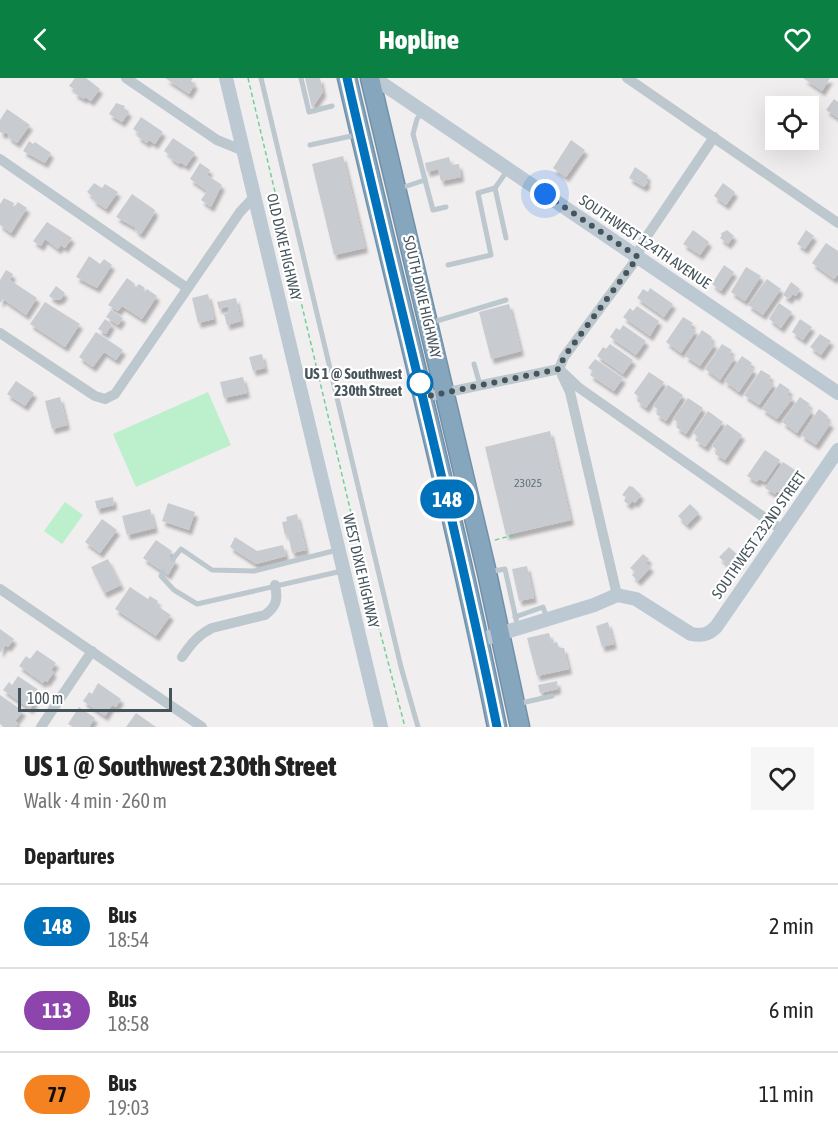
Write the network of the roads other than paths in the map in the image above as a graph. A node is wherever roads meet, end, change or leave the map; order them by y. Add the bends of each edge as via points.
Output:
1 (126, 78) edge
2 (226, 78) edge
3 (261, 78) edge
4 (301, 78) edge
5 (372, 78) edge
6 (627, 78) edge
7 (348, 84) edge
8 (332, 106) dead end
9 (423, 111) junction
10 (360, 134) junction
11 (714, 137) junction
12 (310, 145) dead end
13 (244, 152) junction
14 (0, 159) edge
15 (508, 169) junction
16 (425, 180) junction
17 (495, 188) junction
18 (396, 189) junction
19 (255, 196) junction
20 (446, 207) dead end
21 (838, 223) edge
22 (405, 226) junction
23 (506, 238) dead end
24 (638, 257) junction
25 (448, 266) dead end
26 (187, 288) junction
27 (507, 300) dead end
28 (429, 324) junction
29 (0, 333) edge
30 (474, 364) dead end
31 (559, 369) junction
32 (480, 386) junction
33 (445, 393) junction
34 (838, 393) edge
35 (424, 397) junction
36 (598, 401) junction
37 (576, 418) junction
38 (308, 423) joint
39 (838, 450) edge
40 (782, 530) junction
41 (339, 549) junction
42 (173, 559) dead end
43 (344, 571) junction
44 (164, 572) dead end
45 (275, 585) junction
46 (0, 589) edge
47 (617, 595) junction
48 (512, 626) junction
49 (480, 640) junction
50 (92, 651) junction
51 (182, 657) dead end
52 (552, 696) dead end
53 (515, 704) junction
54 (187, 716) junction
55 (41, 727) edge
56 (179, 727) edge
57 (202, 727) edge
58 (381, 727) edge
59 (418, 727) edge
60 (497, 727) edge
61 (520, 727) edge

1 - 13 street via 217,140
2 - 13 street, OLD DIXIE HIGHWAY
3 - 59 lane
4 - 8 lane via 309,112
5 - 9 street, SOUTHWEST 124TH AVENUE
5 - 18 highway, SOUTH DIXIE HIGHWAY
6 - 11 street
7 - 10 highway, SOUTH DIXIE HIGHWAY
7 - 22 highway via 364,100 387,201
9 - 15 street, SOUTHWEST 124TH AVENUE
9 - 16 lane via 413,134
10 - 12 lane
10 - 35 highway, SOUTH DIXIE HIGHWAY
11 - 21 street
11 - 24 street via 641,245
13 - 19 street, OLD DIXIE HIGHWAY
14 - 26 street
15 - 17 lane
15 - 24 street, SOUTHWEST 124TH AVENUE
16 - 18 lane
16 - 20 lane via 433,210
17 - 23 lane
17 - 25 lane via 478,193 491,255
18 - 22 highway, SOUTH DIXIE HIGHWAY
19 - 26 street
19 - 38 street, OLD DIXIE HIGHWAY
22 - 28 highway, SOUTH DIXIE HIGHWAY
24 - 31 street
24 - 34 street, SOUTHWEST 124TH AVENUE
26 - 29 street via 115,394 105,399
27 - 28 lane
28 - 33 highway, SOUTH DIXIE HIGHWAY
30 - 32 lane
31 - 32 street
31 - 36 street
31 - 37 street
32 - 33 street
33 - 35 street
33 - 48 highway, SOUTH DIXIE HIGHWAY via 488,573
35 - 49 highway, SOUTH DIXIE HIGHWAY
36 - 37 street via 582,406
36 - 40 street
37 - 47 street
38 - 41 street, WEST DIXIE HIGHWAY
39 - 40 street, SOUTHWEST 232ND STREET
40 - 47 street, SOUTHWEST 232ND STREET via 716,627 704,635 684,631 643,603
41 - 42 lane via 254,571 212,570 181,549
41 - 43 street, WEST DIXIE HIGHWAY
43 - 45 lane
43 - 58 street, WEST DIXIE HIGHWAY
44 - 45 lane via 161,576 174,590 197,604
45 - 51 street via 278,597 272,610 212,628 197,637
46 - 50 street
47 - 48 street via 547,620
48 - 49 street
48 - 53 highway, SOUTH DIXIE HIGHWAY
49 - 60 highway, SOUTH DIXIE HIGHWAY
50 - 54 street
50 - 55 street
52 - 53 lane
53 - 61 highway, SOUTH DIXIE HIGHWAY
54 - 56 street
54 - 57 street

